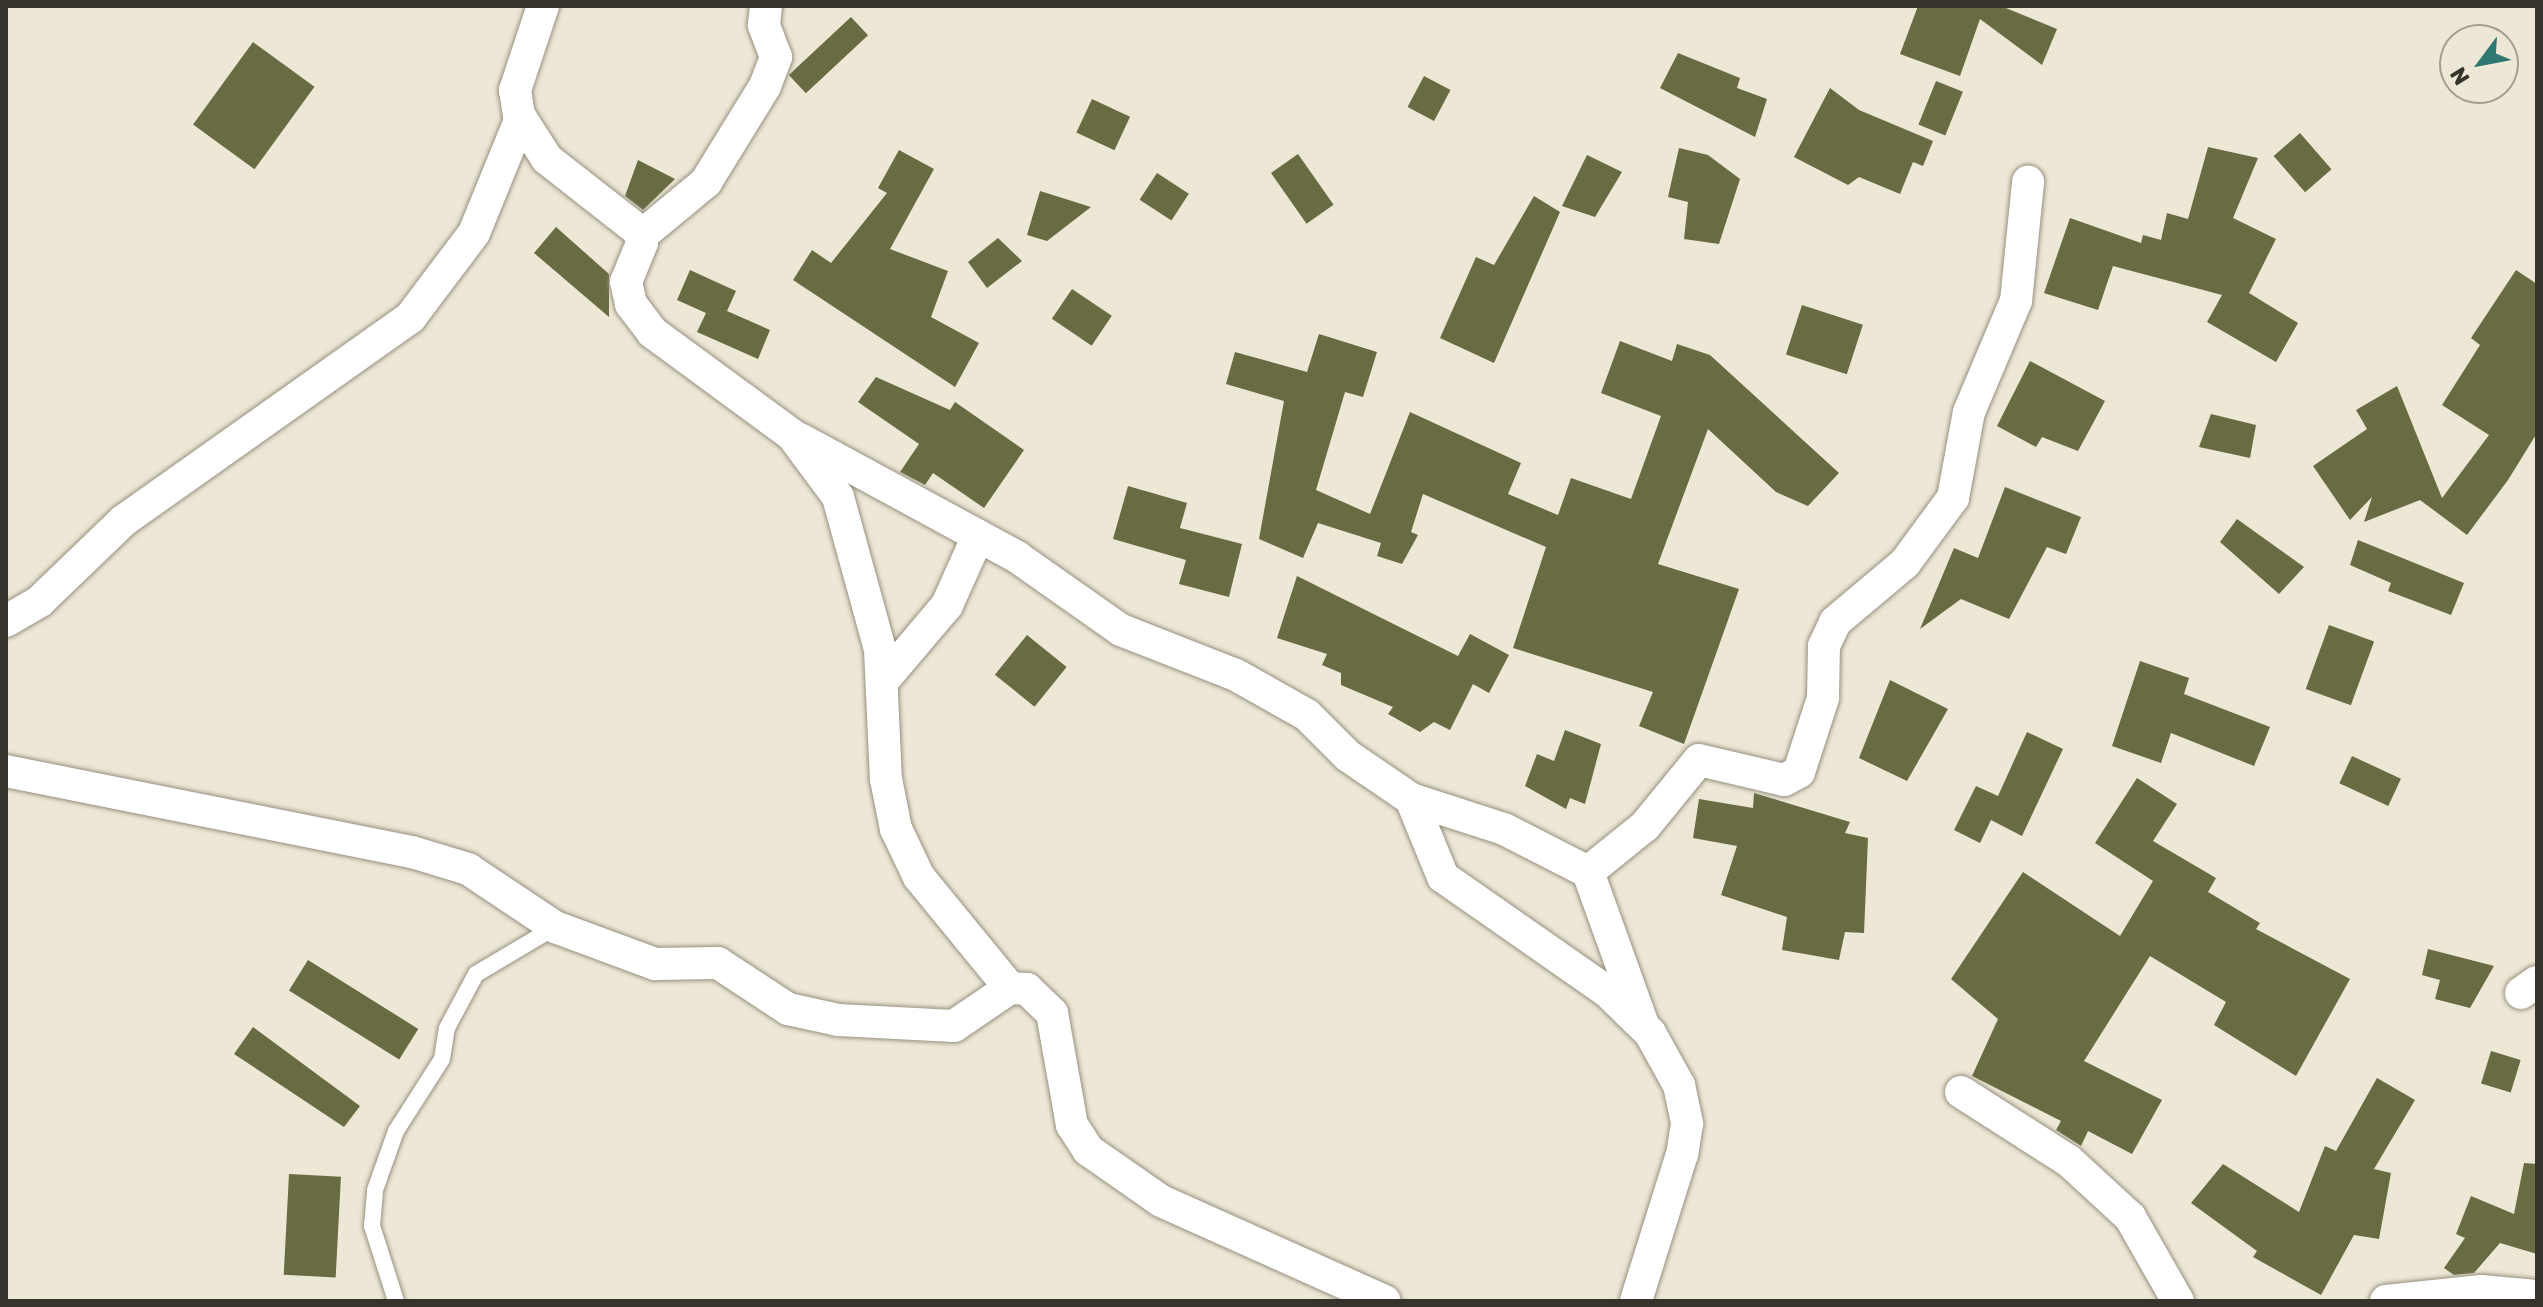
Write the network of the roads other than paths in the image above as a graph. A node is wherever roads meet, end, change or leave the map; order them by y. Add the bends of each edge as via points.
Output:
1 (543, 6) edge
2 (766, 6) edge
3 (521, 118) junction
4 (2028, 182) dead end
5 (641, 236) junction
6 (792, 435) junction
7 (978, 536) junction
8 (6, 621) edge
9 (882, 682) junction
10 (6, 771) edge
11 (1411, 799) junction
12 (1588, 872) junction
13 (555, 927) junction
14 (1010, 988) junction
15 (1643, 1025) junction
16 (1961, 1092) dead end
17 (2537, 1296) edge
18 (396, 1301) edge
19 (1385, 1301) edge
20 (1636, 1301) edge
21 (2178, 1301) edge
22 (2386, 1301) edge

1 - 3 street via 515,90
2 - 5 street via 764,25 776,57 765,86 706,182
3 - 5 street via 547,159
3 - 8 street via 474,233 410,318 123,521 40,601
4 - 12 street via 2016,301 1969,412 1953,498 1905,563 1835,622 1824,646 1823,698 1799,772 1784,780 1699,760 1645,826
5 - 6 street via 626,282 631,304 652,332
6 - 7 street
6 - 9 street via 838,497 854,541
7 - 9 street via 947,605
7 - 11 street via 1121,630 1236,675 1307,715 1348,756
9 - 14 street via 896,829 919,877
10 - 13 street via 412,852 468,869
11 - 12 street via 1504,829
11 - 15 street via 1443,877
12 - 15 street
13 - 14 street via 655,964 718,963 788,1009 838,1020 954,1026
13 - 18 lane via 476,974 447,1028 442,1059 396,1131 375,1190 372,1226
14 - 19 street via 1027,989 1052,1013 1072,1125 1122,1180
15 - 20 street via 1679,1085 1687,1124
16 - 21 street via 2069,1161 2130,1217
17 - 22 street via 2481,1291

